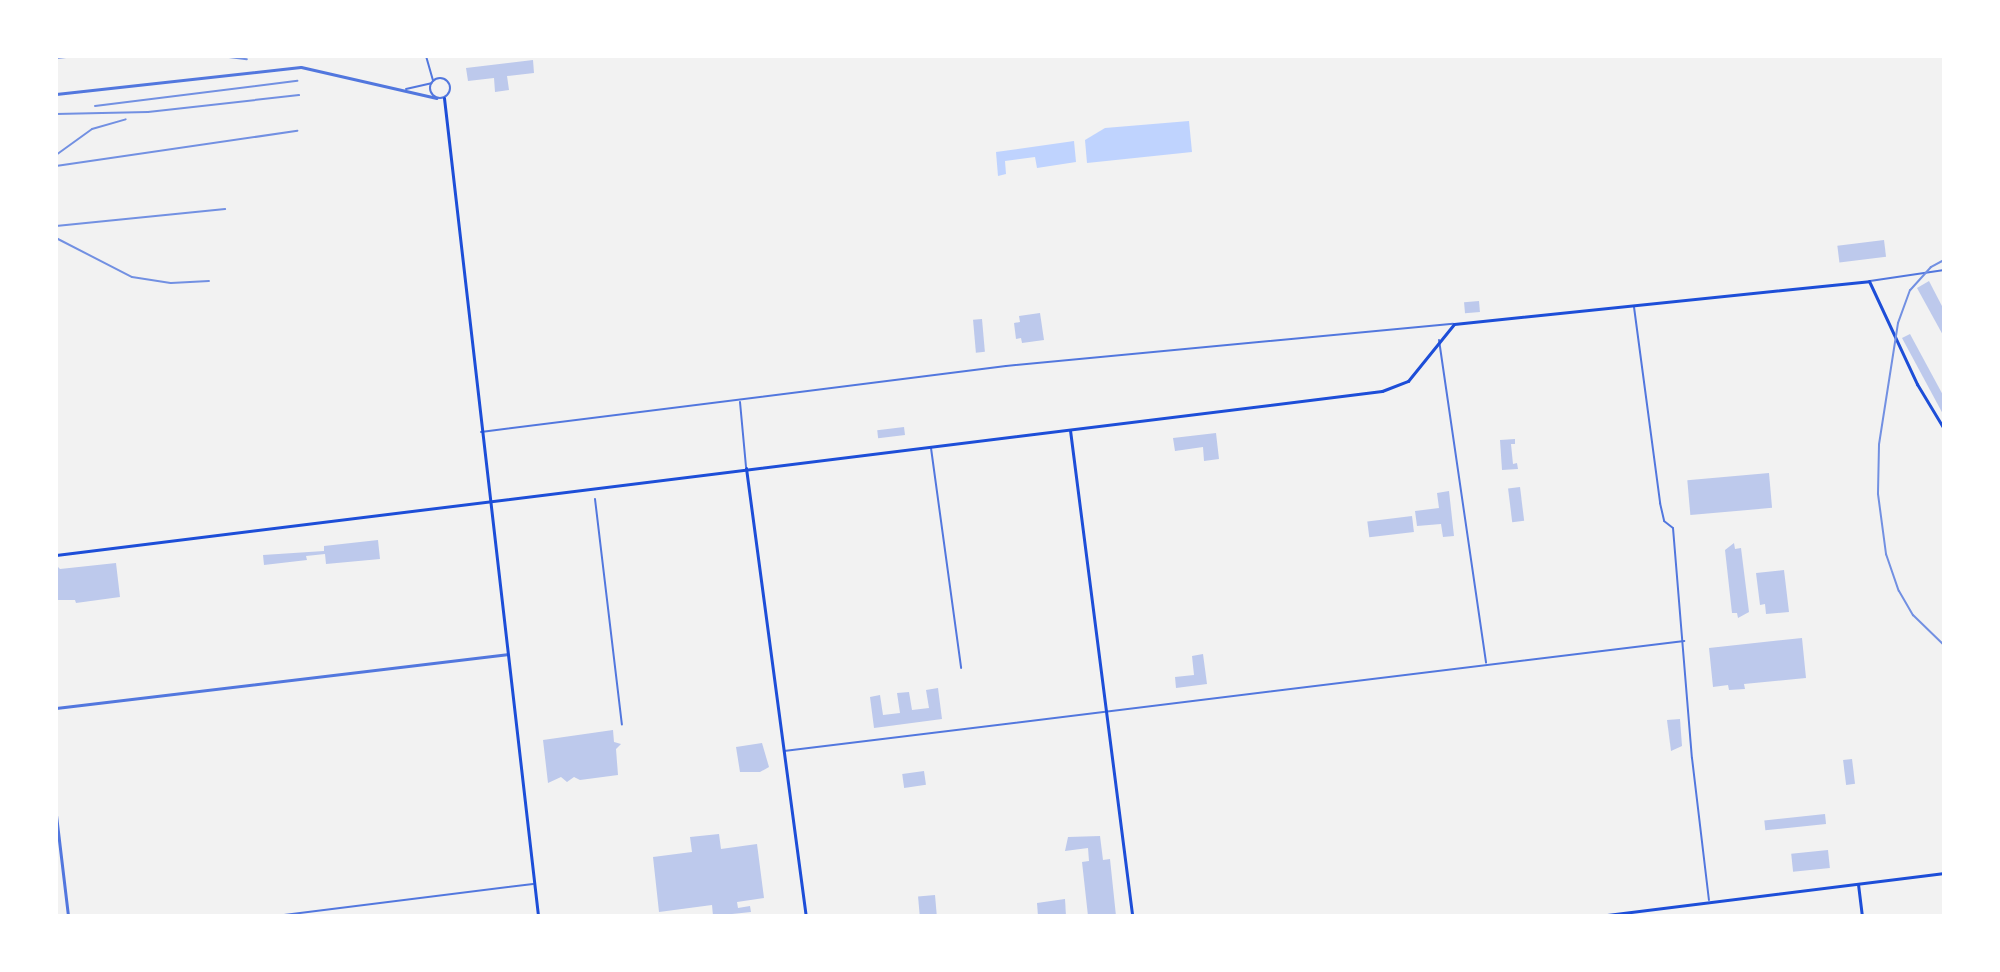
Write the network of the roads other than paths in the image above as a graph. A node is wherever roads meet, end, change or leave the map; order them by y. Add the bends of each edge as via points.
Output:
1 (426, 56) edge
2 (433, 82) junction
3 (400, 91) junction
4 (56, 94) edge
5 (436, 98) junction
6 (444, 98) junction
7 (1944, 270) edge
8 (1869, 281) junction
9 (1634, 306) junction
10 (1454, 324) junction
11 (1439, 340) junction
12 (478, 399) junction
13 (740, 400) junction
14 (470, 401) dead end
15 (1944, 429) edge
16 (1070, 430) junction
17 (481, 432) junction
18 (930, 445) junction
19 (746, 468) junction
20 (595, 499) dead end
21 (489, 500) junction
22 (56, 555) edge
23 (1684, 641) junction
24 (507, 654) junction
25 (1486, 664) junction
26 (961, 668) dead end
27 (56, 708) edge
28 (1107, 710) junction
29 (622, 724) dead end
30 (783, 751) junction
31 (56, 815) edge
32 (1944, 873) edge
33 (534, 883) junction
34 (1858, 884) junction
35 (1709, 902) junction
36 (68, 916) edge
37 (276, 916) edge
38 (538, 916) edge
39 (806, 916) edge
40 (1132, 916) edge
41 (1599, 916) edge
42 (1862, 916) edge

1 - 2 street
2 - 3 street
2 - 5 street via 430,90
2 - 6 street via 448,83
3 - 4 street via 301,67
3 - 5 street
5 - 6 street
6 - 12 main road
7 - 8 street
8 - 9 main road
8 - 15 main road
9 - 10 main road
9 - 23 street via 1660,503 1664,521 1673,528
10 - 11 main road
10 - 13 street via 1006,366
11 - 16 main road via 1408,381 1394,388
11 - 25 street
12 - 14 street
12 - 17 main road
13 - 17 street
13 - 19 street
16 - 18 main road
16 - 28 main road
17 - 21 main road
18 - 19 main road
18 - 26 street
19 - 21 main road
19 - 30 main road
20 - 29 street
21 - 22 main road
21 - 24 main road
23 - 25 street
23 - 35 street
24 - 27 street
24 - 33 main road
25 - 28 street
28 - 30 street
28 - 40 main road
30 - 39 main road
31 - 36 street
32 - 34 main road
33 - 37 street
33 - 38 main road
34 - 35 main road
34 - 42 main road
35 - 41 main road

